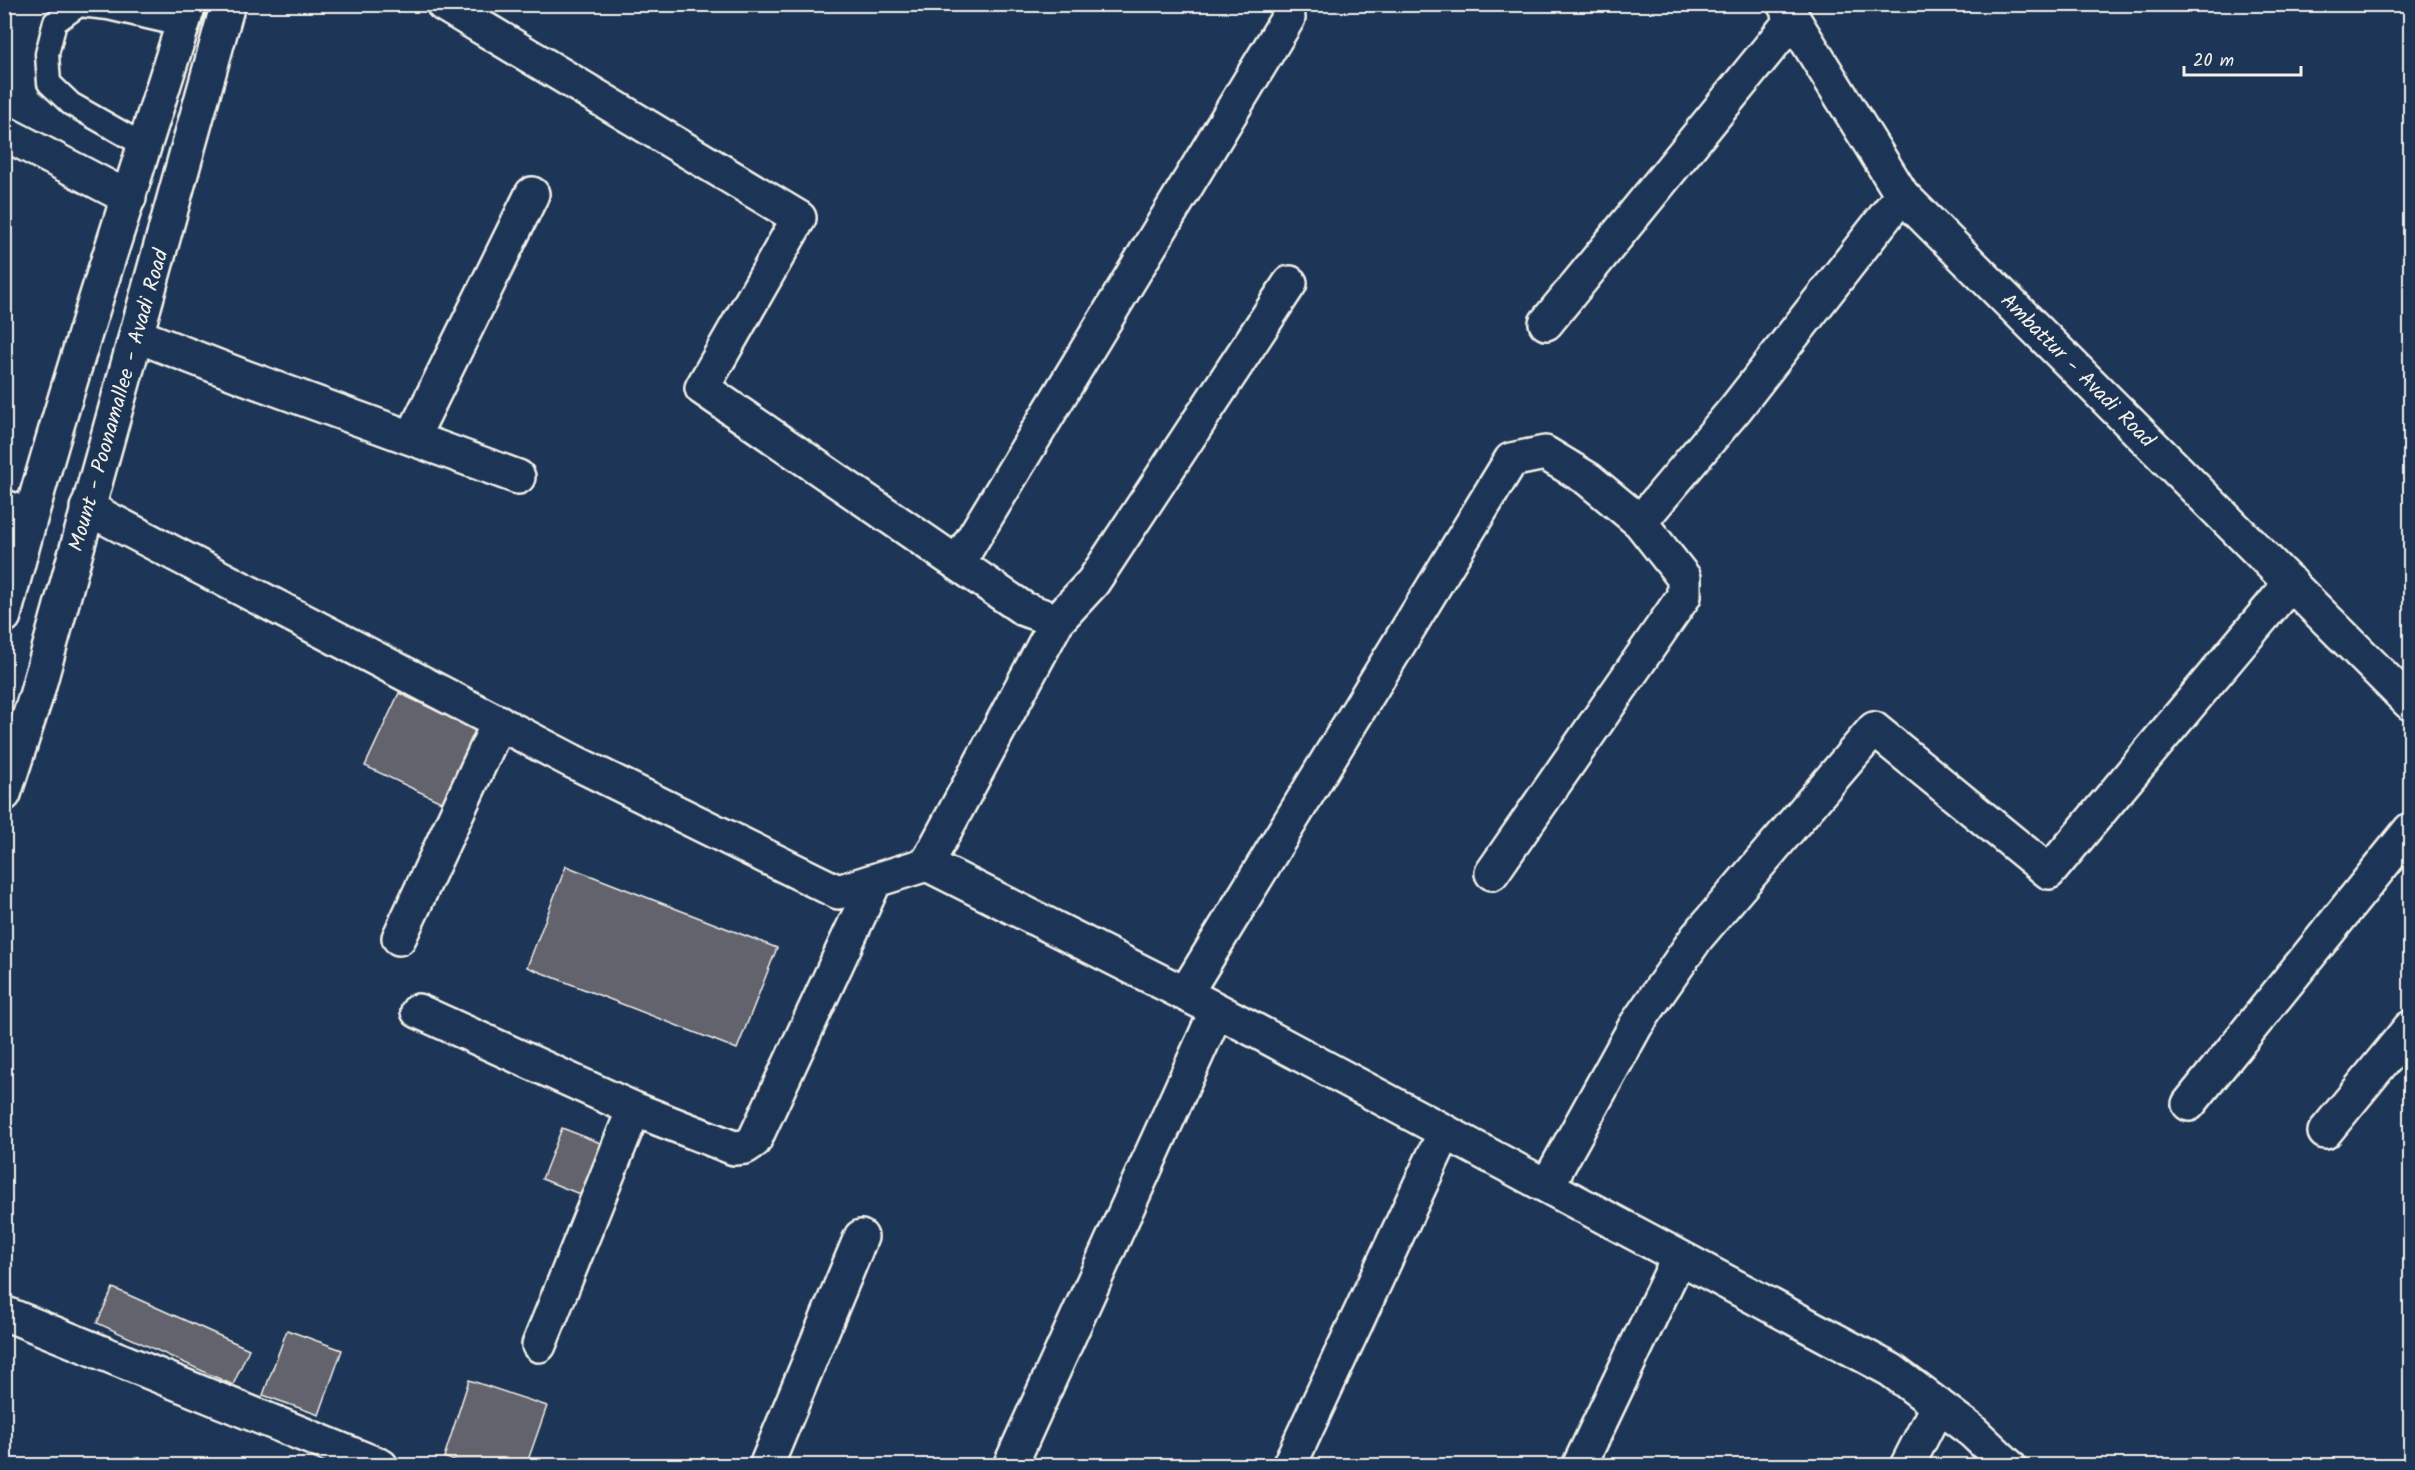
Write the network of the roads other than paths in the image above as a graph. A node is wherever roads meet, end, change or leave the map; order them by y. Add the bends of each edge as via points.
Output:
1 (228, 4) edge
2 (443, 4) edge
3 (1789, 12) edge
4 (186, 15) edge
5 (1288, 18) dead end
6 (4, 133) edge
7 (145, 146) junction
8 (532, 194) dead end
9 (1902, 195) junction
10 (129, 198) junction
11 (1290, 283) dead end
12 (1546, 323) dead end
13 (136, 335) junction
14 (412, 438) junction
15 (518, 477) dead end
16 (87, 508) junction
17 (17, 511) edge
18 (1640, 522) junction
19 (958, 563) junction
20 (2291, 583) junction
21 (4, 616) edge
22 (1057, 621) junction
23 (2410, 703) edge
24 (499, 722) junction
25 (4, 794) edge
26 (2410, 830) edge
27 (927, 864) junction
28 (1492, 873) dead end
29 (875, 881) junction
30 (399, 938) dead end
31 (1185, 994) junction
32 (1217, 1010) junction
33 (418, 1011) dead end
34 (2410, 1028) edge
35 (2189, 1104) dead end
36 (634, 1109) junction
37 (1444, 1132) junction
38 (2325, 1132) dead end
39 (1547, 1186) junction
40 (861, 1236) dead end
41 (1678, 1257) junction
42 (4, 1313) edge
43 (539, 1345) dead end
44 (1938, 1405) junction
45 (360, 1462) edge
46 (766, 1466) edge
47 (1010, 1466) edge
48 (1289, 1466) edge
49 (1579, 1466) edge
50 (1907, 1466) edge
51 (2009, 1466) edge

1 - 13 street, Mount - Poonamallee - Avadi Road
2 - 19 street via 799,218 702,388
3 - 9 street, Ambattur - Avadi Road
3 - 12 street
4 - 7 street
4 - 7 lane via 79,5 55,22 47,54 49,83 72,104
5 - 19 street
6 - 10 street
7 - 10 street
8 - 14 street
9 - 18 street via 1736,408
9 - 20 street, Ambattur - Avadi Road
10 - 17 street
11 - 22 street via 1093,582
13 - 14 street
13 - 16 street, Mount - Poonamallee - Avadi Road
14 - 15 street
16 - 24 street
16 - 25 street, Mount - Poonamallee - Avadi Road via 36,696
17 - 21 street
18 - 28 street via 1684,578 1684,596
18 - 31 street via 1588,479 1545,453 1511,460
19 - 22 street via 1024,609
20 - 23 street, Ambattur - Avadi Road
20 - 39 street via 2049,872 1874,729 1697,937 1636,1025
22 - 27 street
24 - 29 street via 838,892
24 - 30 street
26 - 35 street
27 - 29 street
27 - 31 street
29 - 36 street via 754,1142 734,1148
31 - 32 street
32 - 37 street
32 - 47 street
33 - 36 street
34 - 38 street
36 - 43 street
37 - 39 street
37 - 48 street
39 - 41 street
40 - 46 street
41 - 44 street via 1891,1370
41 - 49 street
42 - 45 street
44 - 50 street
44 - 51 street

